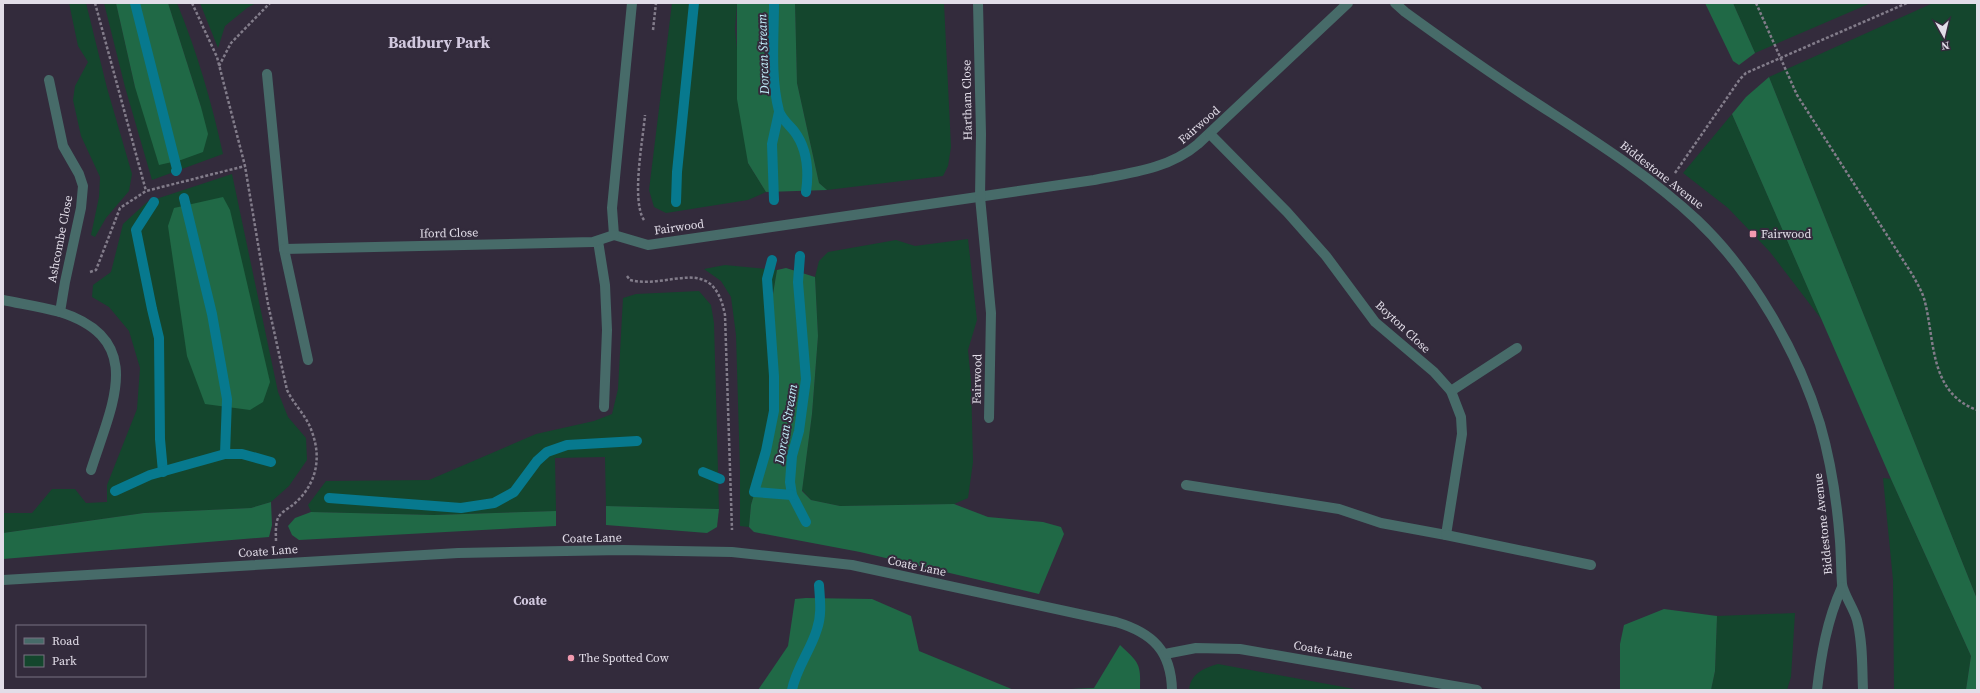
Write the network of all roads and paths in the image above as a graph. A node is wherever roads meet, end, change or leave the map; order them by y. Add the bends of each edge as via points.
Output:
1 (95, 3) edge
2 (192, 3) edge
3 (270, 3) edge
4 (632, 3) edge
5 (656, 3) edge
6 (978, 3) edge
7 (1348, 3) edge
8 (1395, 3) edge
9 (1756, 3) edge
10 (1906, 3) edge
11 (653, 33) dead end
12 (1780, 58) junction
13 (219, 66) junction
14 (267, 74) dead end
15 (49, 80) dead end
16 (646, 110) dead end
17 (1210, 134) junction
18 (245, 166) junction
19 (1663, 190) junction
20 (146, 191) junction
21 (980, 196) junction
22 (614, 235) junction
23 (630, 240) junction
24 (598, 241) junction
25 (648, 245) junction
26 (284, 249) junction
27 (64, 282) junction
28 (3, 300) edge
29 (60, 312) junction
30 (1517, 348) dead end
31 (308, 360) dead end
32 (1451, 391) junction
33 (604, 407) dead end
34 (1977, 410) edge
35 (989, 418) dead end
36 (91, 470) dead end
37 (1186, 485) dead end
38 (1446, 535) junction
39 (732, 552) junction
40 (278, 563) junction
41 (1591, 565) dead end
42 (3, 580) edge
43 (1842, 587) junction
44 (1165, 654) junction
45 (1172, 690) edge
46 (1476, 690) edge
47 (1817, 690) edge
48 (1863, 690) edge

1 - 20 path
2 - 13 path
3 - 13 path via 231,43
4 - 22 street via 612,208
5 - 11 path
6 - 21 street, Hartham Close
7 - 17 street, Fairwood
8 - 19 street, Biddestone Avenue via 1503,81 1609,150
9 - 12 path
10 - 12 path
12 - 19 path via 1753,69 1740,79
12 - 34 path via 1797,95 1912,274 1925,300 1938,374 1952,396
13 - 18 path
14 - 26 street
15 - 27 street, Ashcombe Close via 64,146 83,186 76,234
16 - 25 path via 638,197 641,215 647,225
17 - 21 street, Fairwood via 1188,154 1143,171
17 - 32 street, Boyton Close via 1287,212 1326,256 1375,322 1434,372
18 - 20 path
18 - 40 path via 268,304 287,390 312,431 316,445 317,466 313,481 306,492 278,519
19 - 43 street, Biddestone Avenue via 1698,221 1728,254 1769,312 1792,353 1810,395 1827,455 1837,513
20 - 27 path via 120,208 96,270
21 - 25 street, Fairwood
21 - 35 street, Fairwood via 991,313
22 - 23 street, Fairwood
22 - 24 street, Iford Close
23 - 25 street, Fairwood
23 - 39 path via 626,269 630,280 642,282 695,277 711,284 721,299 725,315
24 - 26 street, Iford Close
24 - 33 street via 605,285 607,330
26 - 31 street
27 - 29 street, Ashcombe Close
28 - 29 street
29 - 36 street via 91,326 111,346 115,357 116,386
30 - 32 street
32 - 38 street, Boyton Close via 1461,417 1462,434
37 - 38 street via 1339,509 1381,523
38 - 41 street
39 - 40 street, Coate Lane via 476,552
39 - 44 street, Coate Lane via 852,565 1116,622 1134,627 1145,634
40 - 42 street, Coate Lane
43 - 47 street, Biddestone Avenue via 1828,626
43 - 48 street, Biddestone Avenue via 1852,604 1857,621 1861,642
44 - 45 street, Coate Lane via 1171,671
44 - 46 street, Coate Lane via 1196,648 1240,649

